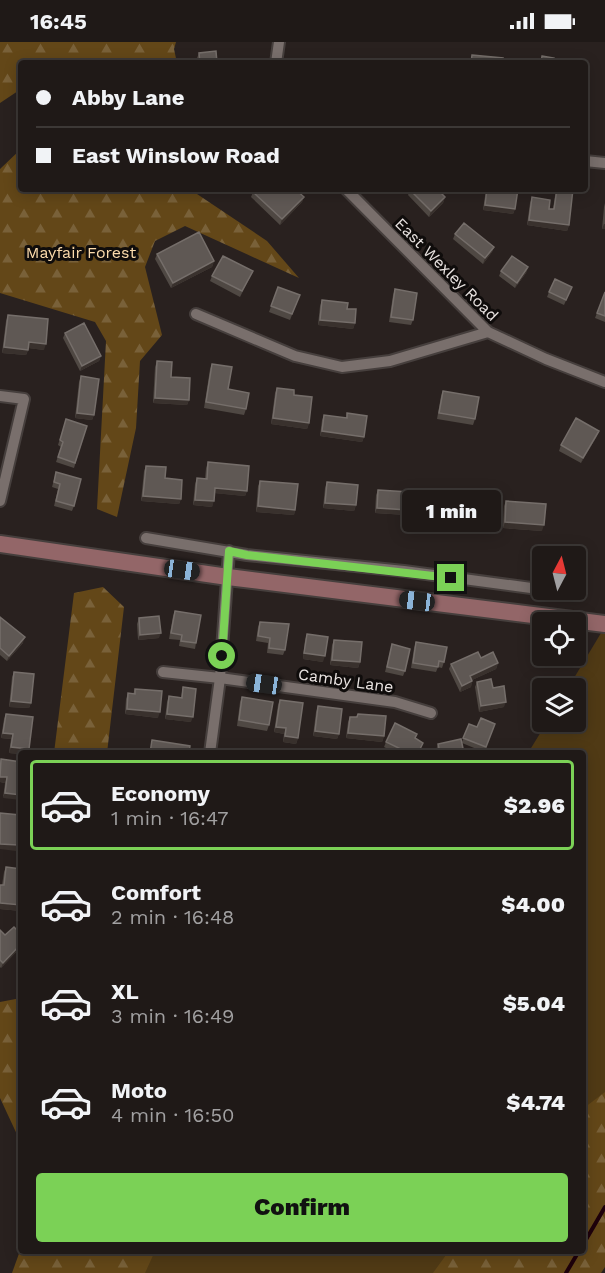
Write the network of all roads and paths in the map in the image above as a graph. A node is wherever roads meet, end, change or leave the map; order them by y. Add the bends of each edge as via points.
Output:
1 (279, 42) edge
2 (276, 60) edge
3 (588, 161) edge
4 (605, 163) edge
5 (349, 192) edge
6 (196, 314) dead end
7 (488, 332) junction
8 (605, 382) edge
9 (0, 396) edge
10 (0, 501) edge
11 (146, 538) dead end
12 (0, 544) edge
13 (229, 551) junction
14 (228, 577) junction
15 (532, 588) edge
16 (605, 624) edge
17 (163, 672) dead end
18 (220, 678) junction
19 (431, 713) dead end
20 (210, 750) edge

1 - 2 street
3 - 4 street
5 - 7 street, East Wexley Road
6 - 7 street via 295,356 342,367 390,361
7 - 8 street, East Wexley Road
9 - 10 street via 24,399
11 - 13 street
12 - 14 main road
13 - 14 street
13 - 15 street
14 - 16 main road
14 - 18 street
17 - 18 street, Camby Lane
18 - 19 street, Camby Lane via 395,702
18 - 20 street

